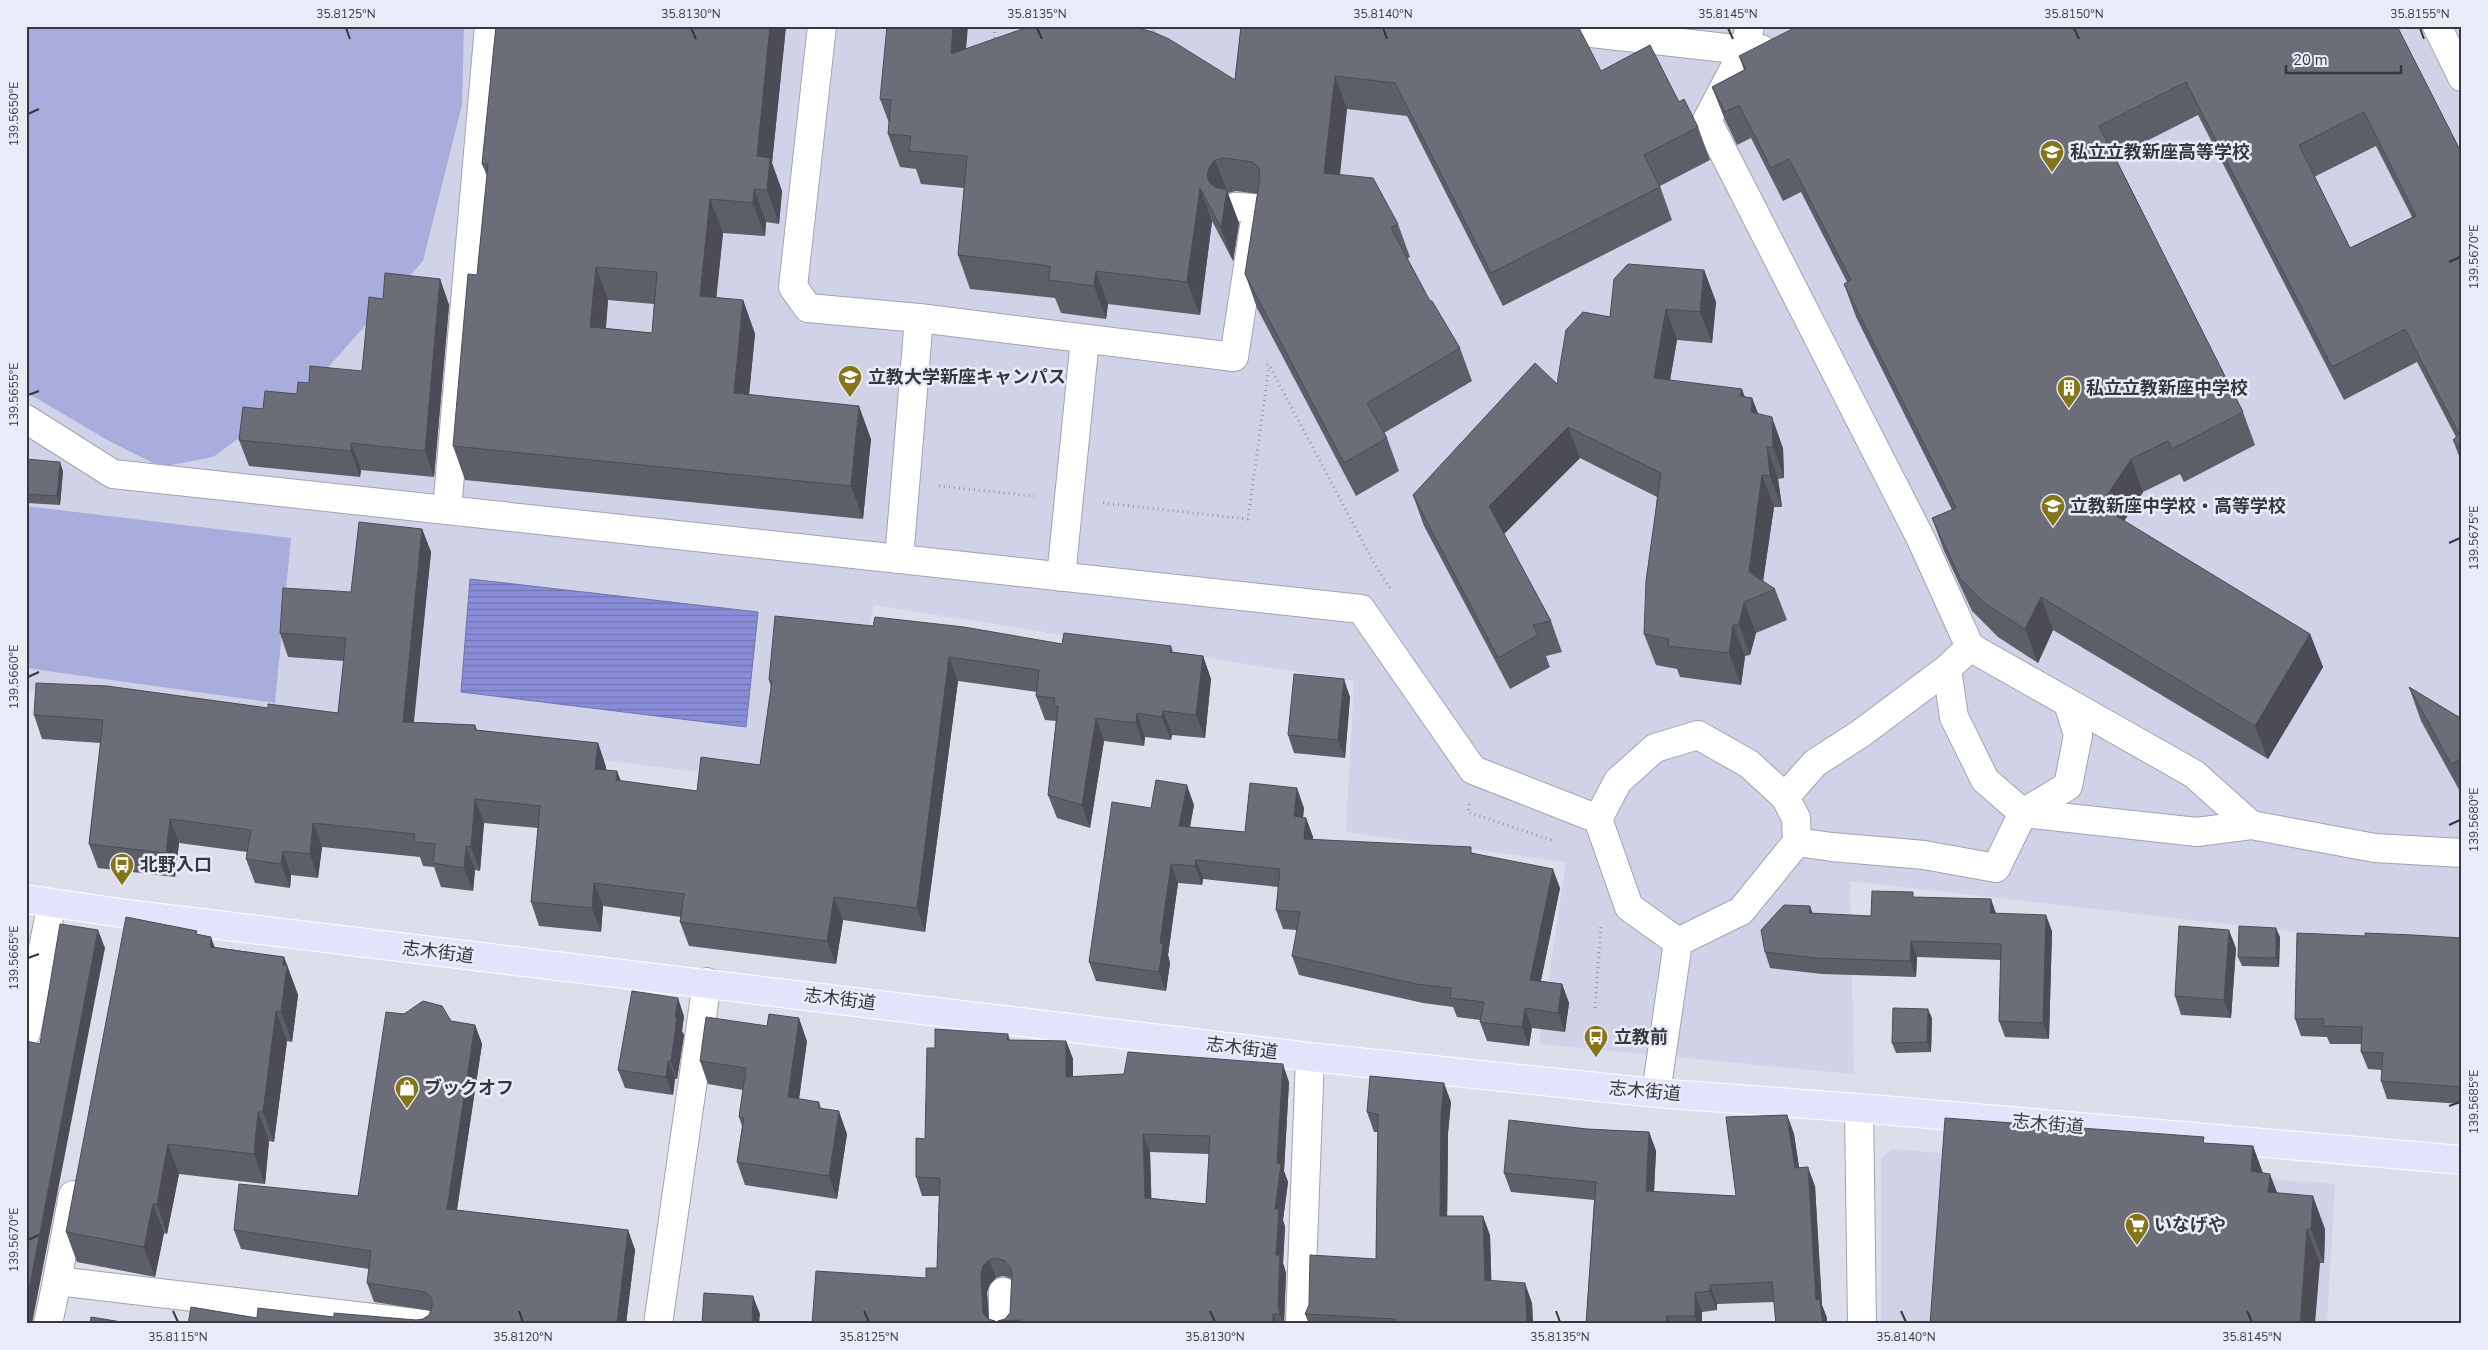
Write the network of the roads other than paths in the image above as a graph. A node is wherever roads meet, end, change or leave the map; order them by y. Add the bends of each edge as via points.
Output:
1 (489, 26) edge
2 (822, 26) edge
3 (2437, 26) edge
4 (1547, 28) edge
5 (1747, 38) edge
6 (1787, 49) edge
7 (2462, 77) edge
8 (1235, 207) dead end
9 (919, 318) junction
10 (1086, 339) junction
11 (26, 419) edge
12 (447, 510) junction
13 (899, 559) junction
14 (1061, 577) junction
15 (1970, 647) junction
16 (1947, 669) junction
17 (2068, 703) junction
18 (1785, 797) junction
19 (2023, 813) junction
20 (1598, 819) junction
21 (2251, 825) junction
22 (1797, 842) junction
23 (2462, 853) edge
24 (39, 901) edge
25 (1678, 942) junction
26 (707, 982) junction
27 (26, 1033) edge
28 (1310, 1057) junction
29 (1656, 1093) junction
30 (1859, 1108) junction
31 (2462, 1160) edge
32 (77, 1174) edge
33 (56, 1281) junction
34 (1003, 1292) dead end
35 (48, 1324) edge
36 (424, 1324) edge
37 (658, 1324) edge
38 (1003, 1324) edge
39 (1300, 1324) edge
40 (1862, 1324) edge

1 - 12 street
2 - 9 street via 794,287 808,308
3 - 7 street
4 - 5 street
5 - 6 street
5 - 15 street via 1707,120 1922,540
8 - 10 street via 1257,208 1234,357
9 - 10 street
9 - 13 street
10 - 14 street
11 - 12 street via 112,474
12 - 13 street
13 - 14 street
14 - 20 street via 1361,610 1473,770
15 - 16 street
15 - 17 street
16 - 18 street via 1815,763
16 - 19 street via 1954,716 1985,780
17 - 19 street via 2078,735 2068,786
17 - 21 street via 2194,774
18 - 20 street via 1749,764 1698,735 1655,748 1618,781
18 - 22 street via 1796,818
19 - 21 street via 2197,832
19 - 22 street via 1996,868 1924,855
20 - 25 street via 1629,907
21 - 23 street via 2375,848
22 - 25 street via 1741,911
24 - 26 main road, 志木街道 via 124,927
24 - 27 street
25 - 29 street
26 - 28 main road, 志木街道
26 - 37 street
28 - 29 main road, 志木街道
28 - 39 street
29 - 30 main road, 志木街道
30 - 31 main road, 志木街道
30 - 40 street
32 - 33 street
33 - 35 street
33 - 36 street
34 - 38 street

